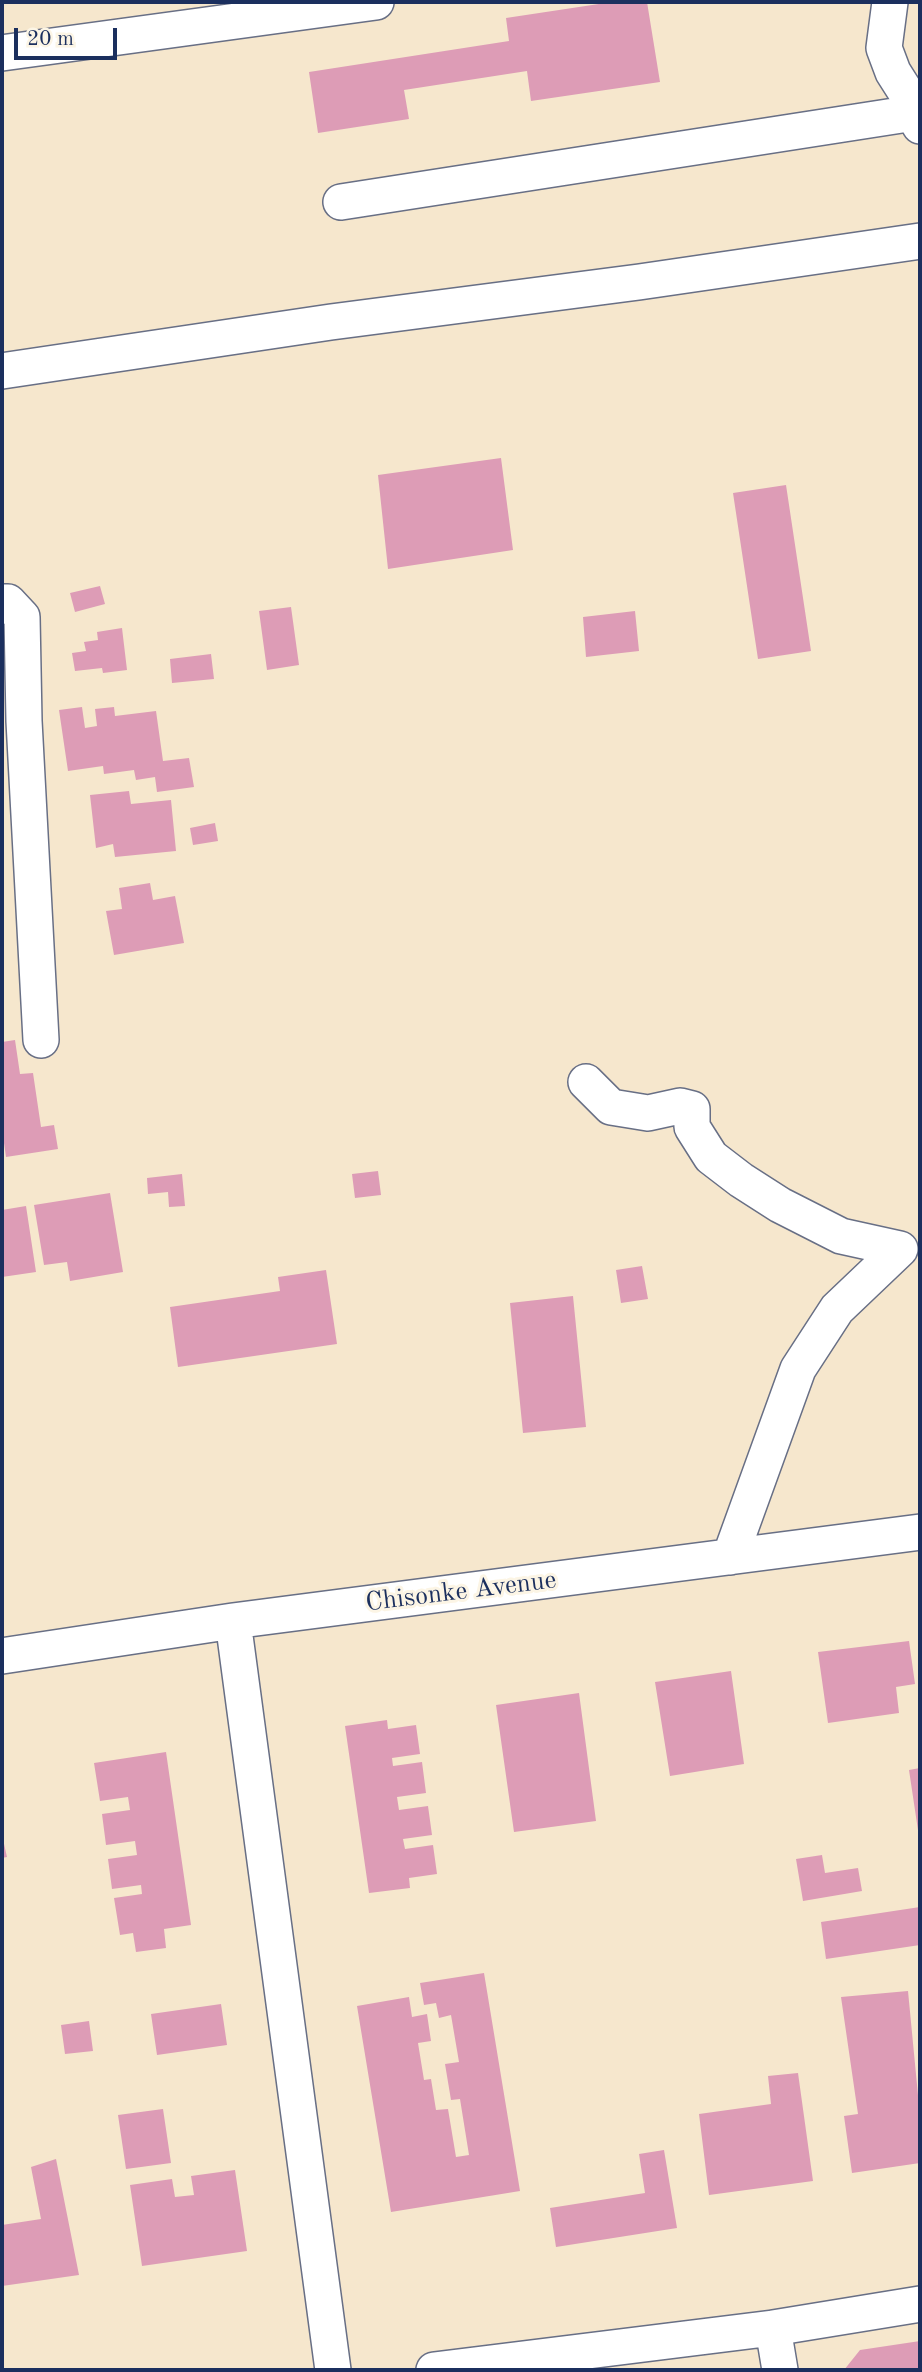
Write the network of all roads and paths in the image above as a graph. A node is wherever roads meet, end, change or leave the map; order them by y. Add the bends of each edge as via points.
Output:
1 (376, 2) edge
2 (890, 2) edge
3 (2, 53) edge
4 (918, 117) edge
5 (341, 202) dead end
6 (920, 241) edge
7 (2, 371) edge
8 (2, 602) edge
9 (41, 1040) dead end
10 (586, 1082) dead end
11 (920, 1532) edge
12 (730, 1557) junction
13 (233, 1621) junction
14 (2, 1656) edge
15 (920, 2304) edge
16 (773, 2328) junction
17 (333, 2370) edge
18 (435, 2370) edge
19 (780, 2370) edge

1 - 3 street
2 - 4 street via 884,48
4 - 5 street
6 - 7 street
8 - 9 street via 8,602 22,617
10 - 12 street via 611,1107 648,1113 680,1106 692,1109 692,1127 711,1157 741,1180 841,1236 900,1249 837,1310 799,1369
11 - 12 street, Chisonke Avenue
12 - 13 street, Chisonke Avenue
13 - 14 street, Chisonke Avenue
13 - 17 street
15 - 16 street
16 - 18 street
16 - 19 street

